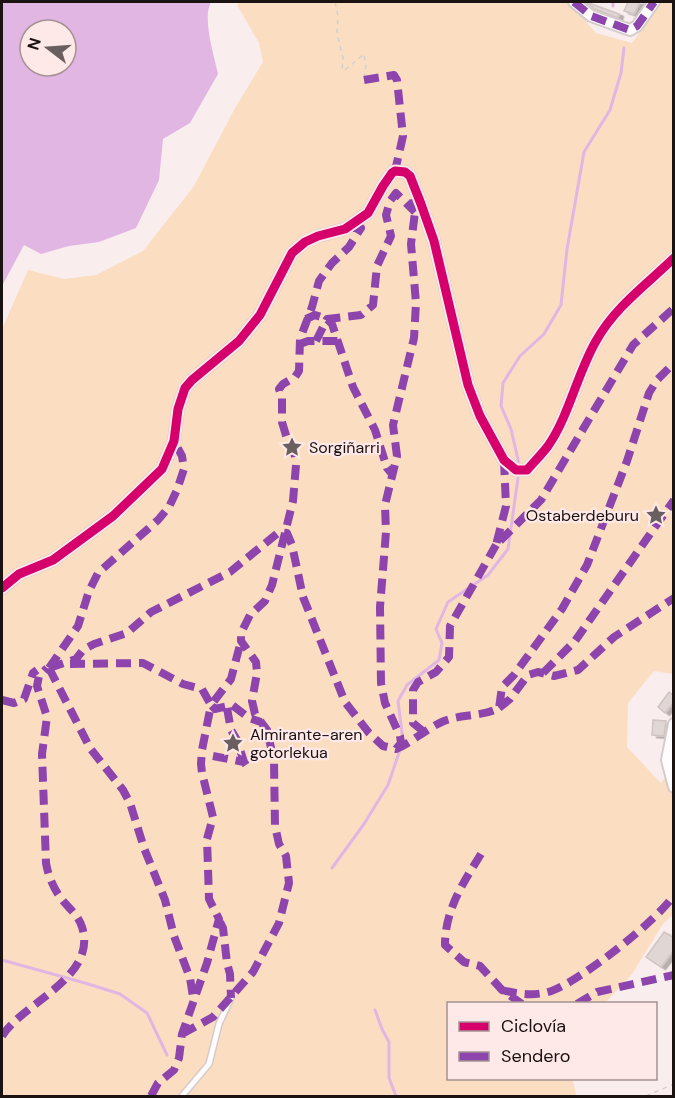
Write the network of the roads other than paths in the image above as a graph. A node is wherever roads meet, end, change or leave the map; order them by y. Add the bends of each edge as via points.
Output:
1 (574, 2) edge
2 (654, 2) edge
3 (674, 258) edge
4 (2, 588) edge
5 (674, 724) edge
6 (674, 788) edge
7 (231, 998) dead end
8 (182, 1096) edge

1 - 2 street via 591,16 630,30
3 - 4 street via 618,308 582,366 549,445 527,470 516,470 504,460 468,385 434,241 413,180 405,172 395,171 368,213 345,229 305,242 292,253 260,315 239,341 185,388 174,441 162,469 113,516 52,560 19,574
5 - 6 street via 667,760
7 - 8 lane via 208,1064

